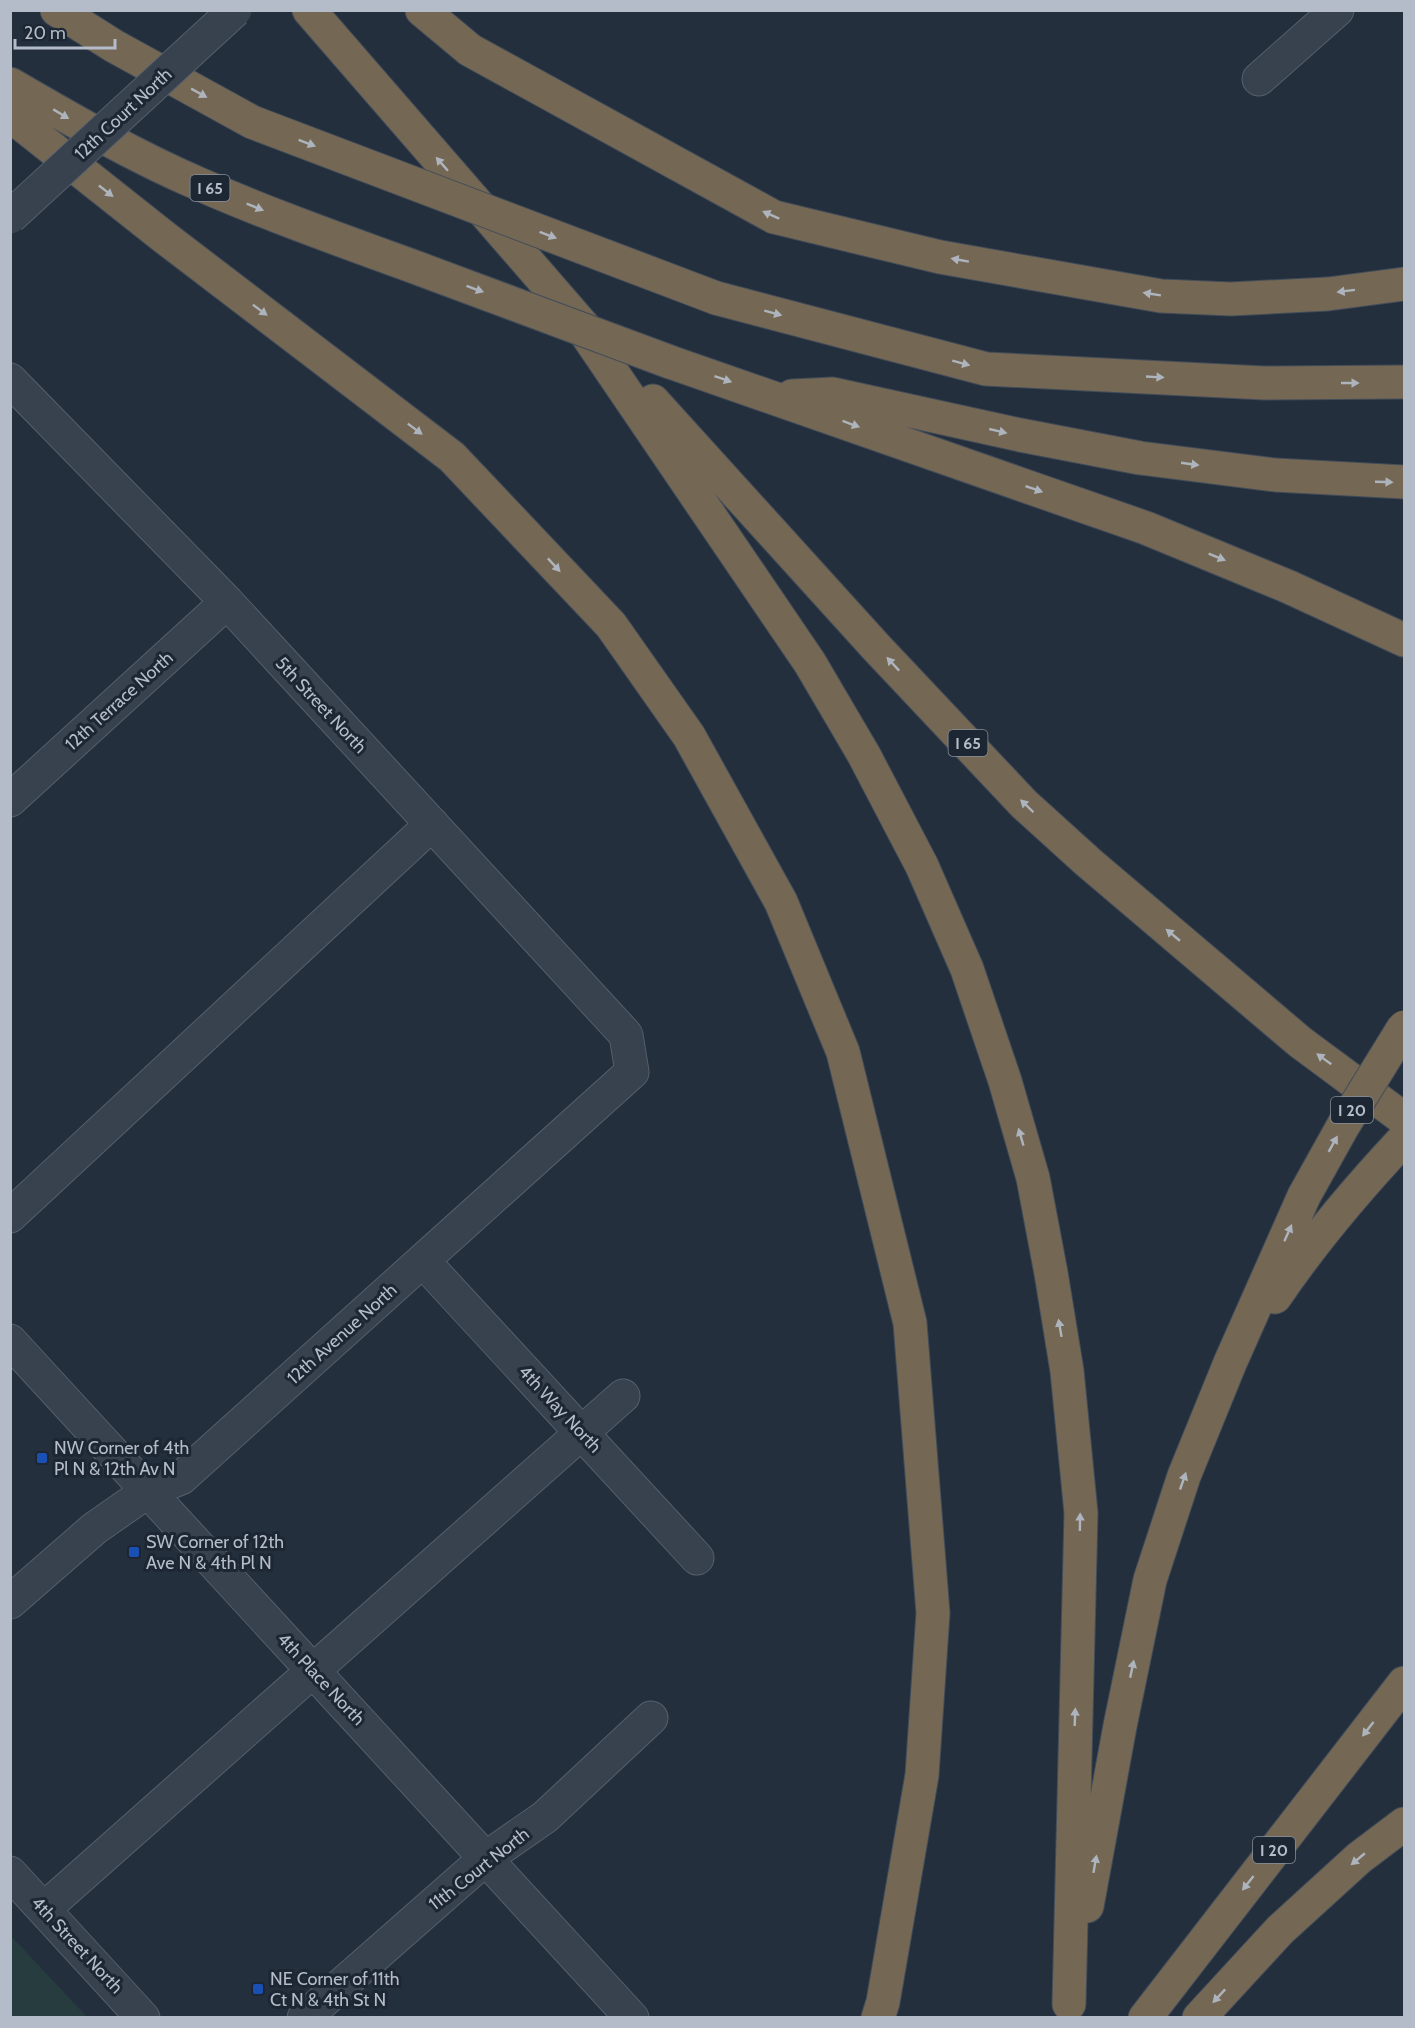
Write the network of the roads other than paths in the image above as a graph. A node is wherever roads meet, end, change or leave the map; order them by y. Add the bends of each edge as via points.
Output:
1 (57, 10) edge
2 (235, 10) edge
3 (309, 10) edge
4 (422, 10) edge
5 (1337, 10) edge
6 (1259, 79) dead end
7 (10, 84) edge
8 (10, 116) edge
9 (10, 217) edge
10 (1404, 284) edge
11 (576, 319) junction
12 (10, 380) edge
13 (1404, 382) edge
14 (776, 397) junction
15 (1404, 482) edge
16 (227, 602) junction
17 (1404, 640) edge
18 (10, 800) edge
19 (432, 824) junction
20 (1404, 1027) edge
21 (627, 1035) joint
22 (1404, 1119) edge
23 (1404, 1139) edge
24 (10, 1216) edge
25 (423, 1261) junction
26 (10, 1341) edge
27 (1230, 1363) junction
28 (623, 1396) dead end
29 (582, 1432) junction
30 (148, 1491) junction
31 (696, 1558) dead end
32 (10, 1602) edge
33 (313, 1670) junction
34 (1404, 1683) edge
35 (651, 1718) dead end
36 (1404, 1824) edge
37 (486, 1858) junction
38 (10, 1873) edge
39 (44, 1909) junction
40 (1068, 2011) edge
41 (143, 2018) edge
42 (304, 2018) edge
43 (632, 2018) edge
44 (878, 2018) edge
45 (1145, 2018) edge
46 (1198, 2018) edge

1 -> 13 highway, bridge via 252,122 716,298 986,369 1264,383
2 - 9 street, 12th Court North, bridge
11 -> 3 highway, I 65
10 -> 4 highway via 1328,294 1231,299 1161,296 940,257 774,217 470,50
5 - 6 street
7 -> 14 highway, I 65, bridge via 78,124 197,183 295,224
8 -> 44 highway via 452,457 611,625 689,736 781,902 843,1052 910,1323 933,1612 922,1775
22 -> 11 highway, I 65 via 1300,1042 1024,804
40 -> 11 highway via 1081,1514 1067,1371 1033,1178 1005,1081 971,980 922,866 864,756 810,663
12 - 16 street, 5th Street North
14 -> 15 highway via 833,394 1140,458 1275,475
14 -> 17 highway, I 65 via 1146,528
16 - 18 street, 12th Terrace North
16 - 19 street, 5th Street North
19 - 21 street, 5th Street North
19 - 24 street
27 -> 20 highway, I 20, bridge via 1304,1196
21 - 25 street, 12th Avenue North via 632,1072
23 - 27 highway via 1300,1261
25 - 29 street, 4th Way North
25 - 30 street, 12th Avenue North via 181,1478
26 - 30 street, 4th Place North
40 -> 27 highway, I 20 via 1150,1580 1184,1476
28 - 29 street
29 - 31 street, 4th Way North
29 - 33 street
30 - 32 street, 12th Avenue North via 95,1528
30 - 33 street, 4th Place North
33 - 37 street, 4th Place North
33 - 39 street
34 -> 45 highway, I 20
35 - 37 street, 11th Court North via 546,1817
36 -> 46 highway via 1359,1858 1280,1930
37 - 42 street, 11th Court North
37 - 43 street, 4th Place North
38 - 39 street, 4th Street North
39 - 41 street, 4th Street North

